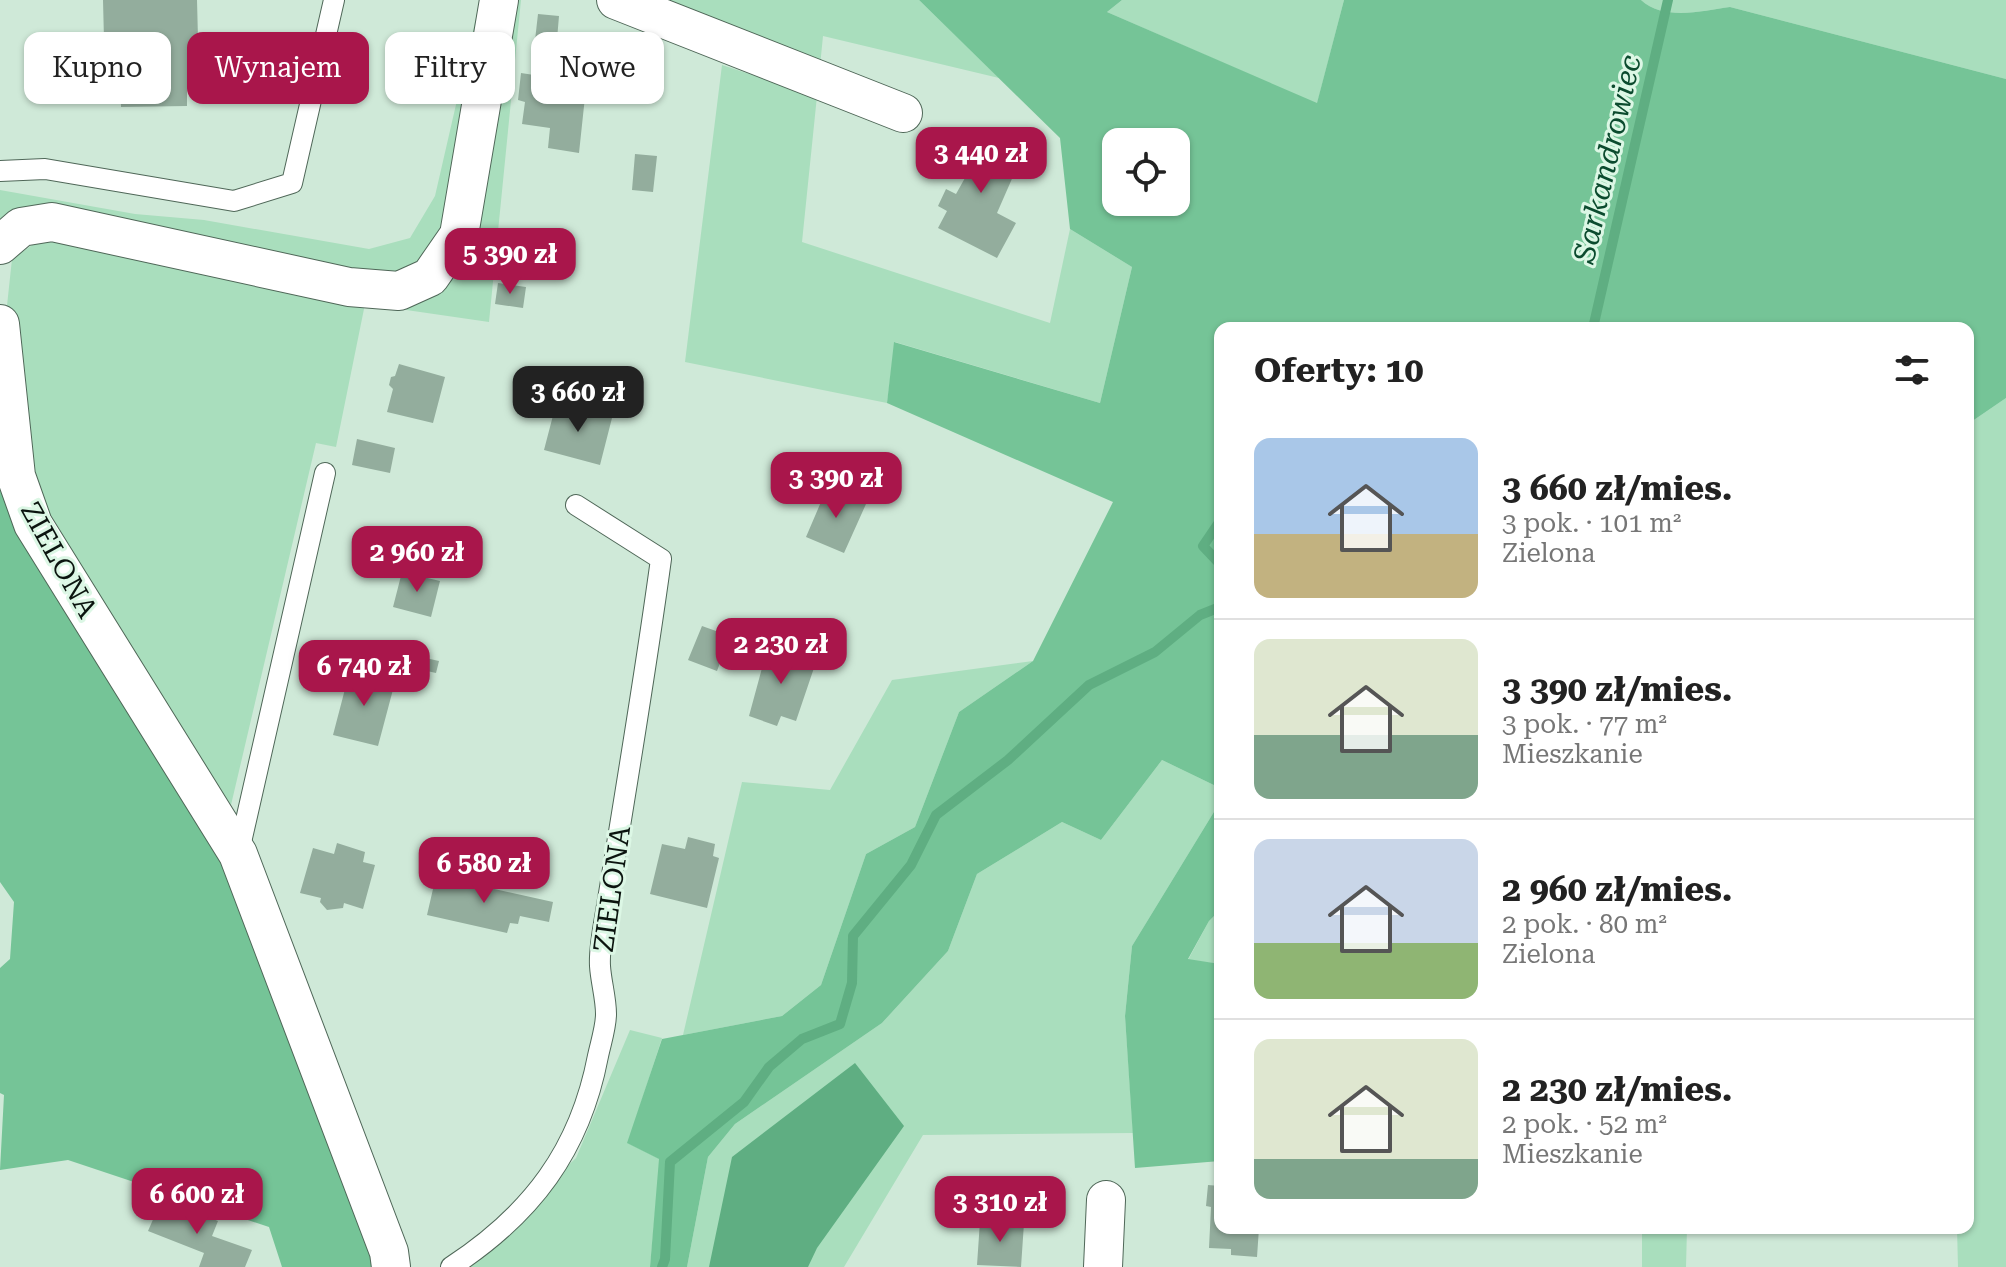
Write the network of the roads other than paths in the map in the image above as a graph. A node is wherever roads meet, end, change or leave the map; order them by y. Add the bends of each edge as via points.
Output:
1 (334, 0) edge
2 (499, 0) edge
3 (616, 0) edge
4 (903, 113) dead end
5 (0, 171) edge
6 (0, 245) edge
7 (0, 324) edge
8 (325, 473) dead end
9 (576, 505) dead end
10 (238, 854) junction
11 (1106, 1200) dead end
12 (391, 1267) edge
13 (451, 1267) edge
14 (1103, 1267) edge

1 - 5 lane via 292,183 234,201 45,169
2 - 6 street via 459,235 430,277 399,291 349,287 52,222 21,227
3 - 4 street
7 - 10 street, ZIELONA via 16,476 33,524
8 - 10 lane
9 - 13 lane, ZIELONA via 661,559 605,915 600,964 607,1016 590,1097 553,1173 474,1252
10 - 12 street, ZIELONA
11 - 14 street

